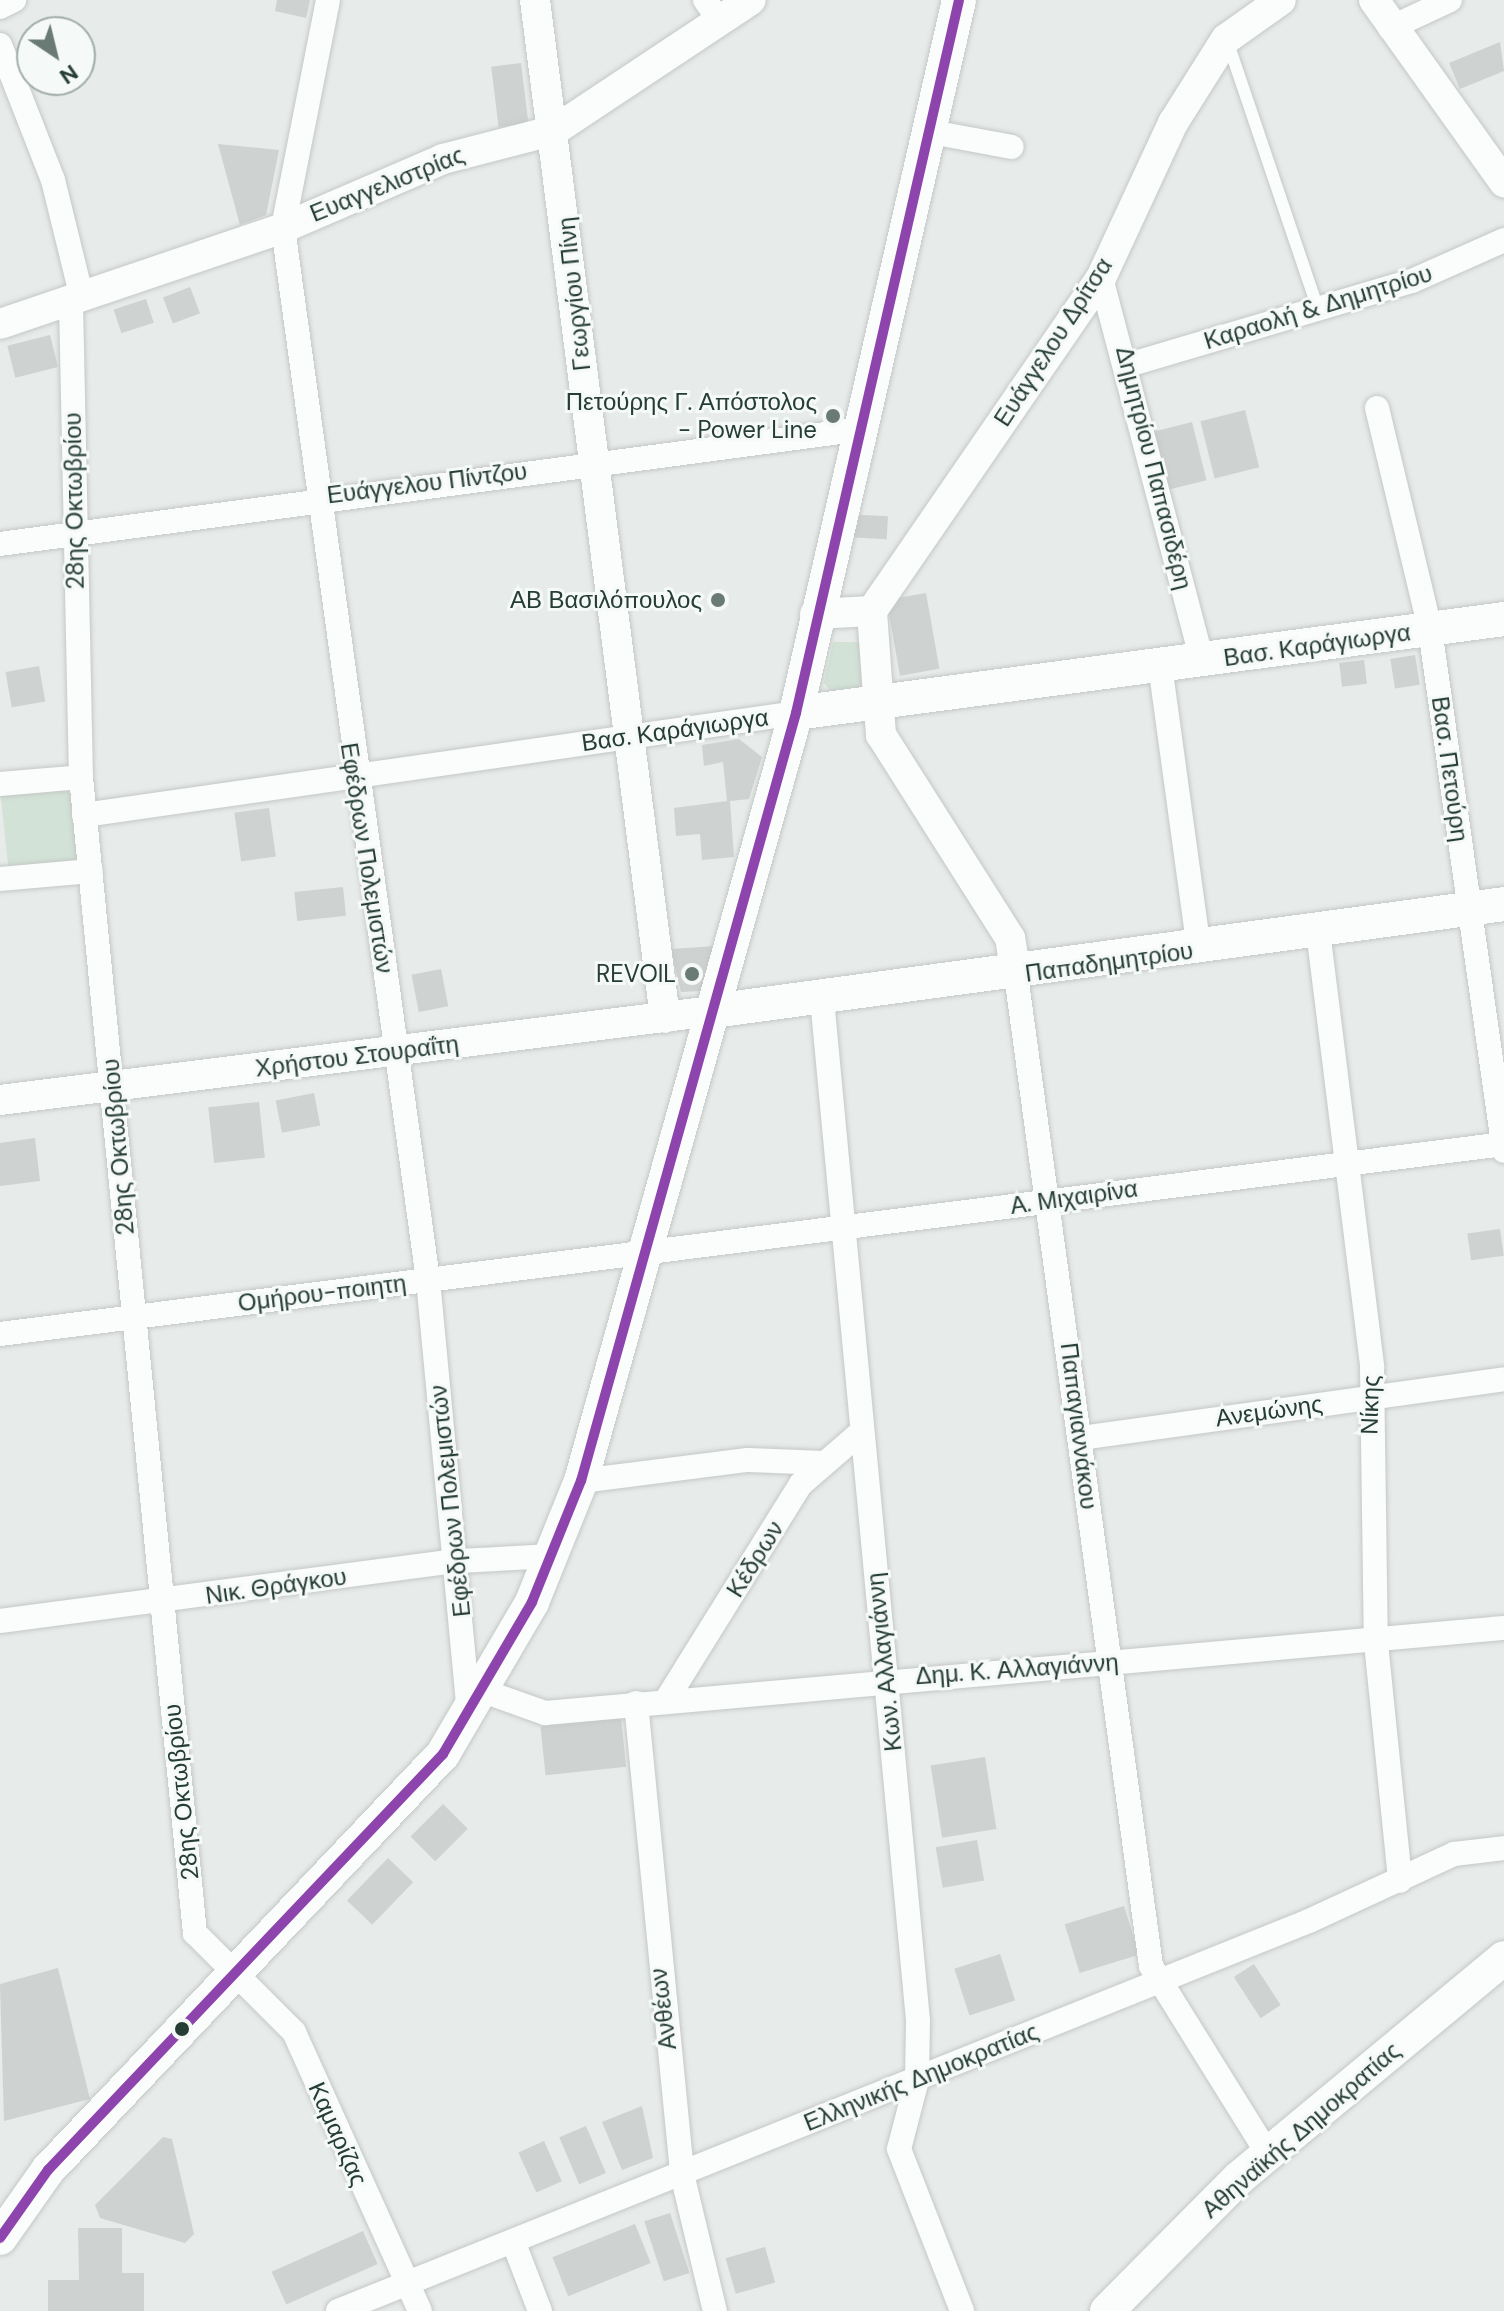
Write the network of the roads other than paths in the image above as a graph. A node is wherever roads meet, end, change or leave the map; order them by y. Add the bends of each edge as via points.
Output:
1 (14, 0) edge
2 (328, 0) edge
3 (535, 0) edge
4 (751, 0) edge
5 (959, 0) edge
6 (1281, 0) edge
7 (1374, 0) edge
8 (1450, 0) edge
9 (0, 7) edge
10 (712, 10) edge
11 (1390, 28) junction
12 (1226, 39) junction
13 (0, 45) edge
14 (555, 130) junction
15 (931, 132) junction
16 (1012, 147) dead end
17 (1504, 182) edge
18 (283, 228) junction
19 (1504, 240) edge
20 (1101, 278) junction
21 (76, 300) junction
22 (1318, 309) junction
23 (0, 324) edge
24 (1128, 365) junction
25 (1377, 408) dead end
26 (855, 430) junction
27 (593, 461) junction
28 (316, 497) junction
29 (74, 531) junction
30 (0, 544) edge
31 (872, 611) junction
32 (815, 614) junction
33 (1504, 619) edge
34 (1430, 629) junction
35 (1202, 661) junction
36 (1160, 665) junction
37 (877, 703) junction
38 (796, 713) junction
39 (629, 737) junction
40 (354, 776) junction
41 (81, 777) junction
42 (0, 784) edge
43 (84, 815) junction
44 (91, 871) junction
45 (0, 879) edge
46 (1504, 904) edge
47 (1470, 909) junction
48 (1318, 931) junction
49 (1199, 949) junction
50 (1016, 975) junction
51 (822, 999) junction
52 (713, 1011) junction
53 (665, 1018) junction
54 (396, 1051) junction
55 (112, 1087) junction
56 (0, 1100) edge
57 (1503, 1144) edge
58 (1504, 1151) edge
59 (1344, 1160) junction
60 (1048, 1201) junction
61 (846, 1228) junction
62 (645, 1254) junction
63 (428, 1280) junction
64 (133, 1316) junction
65 (0, 1334) edge
66 (1504, 1379) edge
67 (1368, 1397) junction
68 (860, 1433) junction
69 (1081, 1438) junction
70 (825, 1463) junction
71 (581, 1481) junction
72 (552, 1556) junction
73 (458, 1561) junction
74 (161, 1601) junction
75 (0, 1621) edge
76 (1504, 1628) edge
77 (1376, 1643) junction
78 (1107, 1661) junction
79 (886, 1680) junction
80 (667, 1699) junction
81 (636, 1703) junction
82 (478, 1706) junction
83 (1504, 1848) edge
84 (1400, 1881) junction
85 (1504, 1958) edge
86 (234, 1973) junction
87 (1160, 1979) junction
88 (917, 2080) junction
89 (1268, 2154) junction
90 (682, 2174) junction
91 (3, 2224) edge
92 (513, 2241) junction
93 (408, 2283) junction
94 (338, 2311) edge
95 (420, 2311) edge
96 (540, 2311) edge
97 (715, 2311) edge
98 (962, 2311) edge
99 (1107, 2311) edge

1 - 9 street
2 - 18 street, Εφέδρων Πολεμιστών
3 - 14 street, Γεωργίου Πίνη
4 - 10 street, Ευαγγελιστρίας
5 - 15 main road
6 - 12 street, Ευάγγελου Δρίτσα
7 - 11 street
8 - 11 street
10 - 14 street, Ευαγγελιστρίας
11 - 17 street
12 - 20 street, Ευάγγελου Δρίτσα via 1173,123
12 - 22 lane
13 - 21 street, 28ης Οκτωβρίου via 53,180
14 - 18 street, Ευαγγελιστρίας via 443,159
14 - 27 street, Γεωργίου Πίνη
15 - 16 street
15 - 26 main road
18 - 21 street, Ευαγγελιστρίας
18 - 28 street, Εφέδρων Πολεμιστών
19 - 22 street, Καραολή & Δημητρίου
20 - 24 street, Δημητρίου Παπασιδέρη
20 - 31 street, Ευάγγελου Δρίτσα
21 - 23 street, Ευαγγελιστρίας
21 - 29 street, 28ης Οκτωβρίου
22 - 24 street, Καραολή & Δημητρίου
24 - 35 street, Δημητρίου Παπασιδέρη
25 - 34 street, Βασ. Πετούρη
26 - 27 street, Ευάγγελου Πίντζου
26 - 32 main road
27 - 28 street, Ευάγγελου Πίντζου
27 - 39 street, Γεωργίου Πίνη
28 - 29 street, Ευάγγελου Πίντζου
28 - 40 street, Εφέδρων Πολεμιστών
29 - 30 street, Ευάγγελου Πίντζου
29 - 41 street, 28ης Οκτωβρίου
31 - 32 street
31 - 37 street
32 - 38 main road
33 - 34 main road, Βασ. Καράγιωργα
34 - 35 main road, Βασ. Καράγιωργα
34 - 47 street, Βασ. Πετούρη
35 - 36 main road, Βασ. Καράγιωργα
36 - 37 main road, Βασ. Καράγιωργα
36 - 49 street
37 - 38 main road, Βασ. Καράγιωργα
37 - 50 street, Παπαγιαννάκου via 881,735 1010,938
38 - 39 street, Βασ. Καράγιωργα
38 - 52 main road
39 - 40 street, Βασ. Καράγιωργα
39 - 53 street, Γεωργίου Πίνη
40 - 43 street, Βασ. Καράγιωργα
40 - 54 street, Εφέδρων Πολεμιστών
41 - 42 street
41 - 43 street, 28ης Οκτωβρίου
43 - 44 street, 28ης Οκτωβρίου
44 - 45 street
44 - 55 street, 28ης Οκτωβρίου
46 - 47 main road, Παπαδημητρίου
47 - 48 main road, Παπαδημητρίου
47 - 57 street
48 - 49 main road, Παπαδημητρίου
48 - 59 street, Νίκης
49 - 50 main road, Παπαδημητρίου
50 - 51 main road, Παπαδημητρίου
50 - 60 street, Παπαγιαννάκου
51 - 52 main road, Παπαδημητρίου
51 - 61 street, Κων. Αλλαγιάννη
52 - 53 street, Χρήστου Στουραΐτη
52 - 62 main road
53 - 54 street, Χρήστου Στουραΐτη
54 - 55 street, Χρήστου Στουραΐτη
54 - 63 street, Εφέδρων Πολεμιστών
55 - 56 street, Χρήστου Στουραΐτη
55 - 64 street, 28ης Οκτωβρίου
57 - 58 street
57 - 59 street, Α. Μιχαιρίνα
59 - 60 street, Α. Μιχαιρίνα
59 - 67 street, Νίκης via 1372,1367
60 - 61 street, Α. Μιχαιρίνα
60 - 69 street, Παπαγιαννάκου
61 - 62 street, Α. Μιχαιρίνα
61 - 68 street, Κων. Αλλαγιάννη
62 - 63 street, Ομήρου-ποιητη
62 - 71 main road
63 - 64 street, Ομήρου-ποιητη
63 - 73 street, Εφέδρων Πολεμιστών
64 - 65 street, Ομήρου-ποιητη
64 - 74 street, 28ης Οκτωβρίου
66 - 67 street, Ανεμώνης
67 - 69 street, Ανεμώνης
67 - 77 street, Νίκης
68 - 70 street, Κέδρων
68 - 79 street, Κων. Αλλαγιάννη
69 - 78 street, Παπαγιαννάκου
70 - 71 street via 748,1460
70 - 80 street, Κέδρων via 801,1484
71 - 72 main road
72 - 73 street, Νικ. Θράγκου
72 - 82 main road
73 - 74 street, Νικ. Θράγκου
73 - 82 street, Εφέδρων Πολεμιστών
74 - 75 street, Νικ. Θράγκου
74 - 86 street, 28ης Οκτωβρίου via 195,1933
76 - 77 street, Δημ. Κ. Αλλαγιάννη
77 - 78 street, Δημ. Κ. Αλλαγιάννη
77 - 84 street, Νίκης
78 - 79 street, Δημ. Κ. Αλλαγιάννη
78 - 87 street, Παπαγιαννάκου via 1151,1966
79 - 80 street, Δημ. Κ. Αλλαγιάννη
79 - 88 street, Κων. Αλλαγιάννη via 918,2021
80 - 81 street, Δημ. Κ. Αλλαγιάννη
81 - 82 street, Δημ. Κ. Αλλαγιάννη via 545,1713
81 - 90 street, Ανθέων via 648,1891
82 - 86 main road
83 - 84 street, Ελληνικής Δημοκρατίας via 1454,1854
84 - 87 street, Ελληνικής Δημοκρατίας
85 - 89 main road, Αθηναϊκής Δημοκρατίας
86 - 91 main road
86 - 93 street, Καμαρίζας via 294,2032
87 - 88 street, Ελληνικής Δημοκρατίας
87 - 89 street, Παπαγιαννάκου
88 - 90 street, Ελληνικής Δημοκρατίας
88 - 98 street, Κων. Αλλαγιάννη via 899,2149
89 - 99 main road, Αθηναϊκής Δημοκρατίας
90 - 92 street, Ελληνικής Δημοκρατίας
90 - 97 street, Ανθέων
92 - 93 street, Ελληνικής Δημοκρατίας
92 - 96 street
93 - 94 street, Ελληνικής Δημοκρατίας
93 - 95 street, Καμαρίζας

